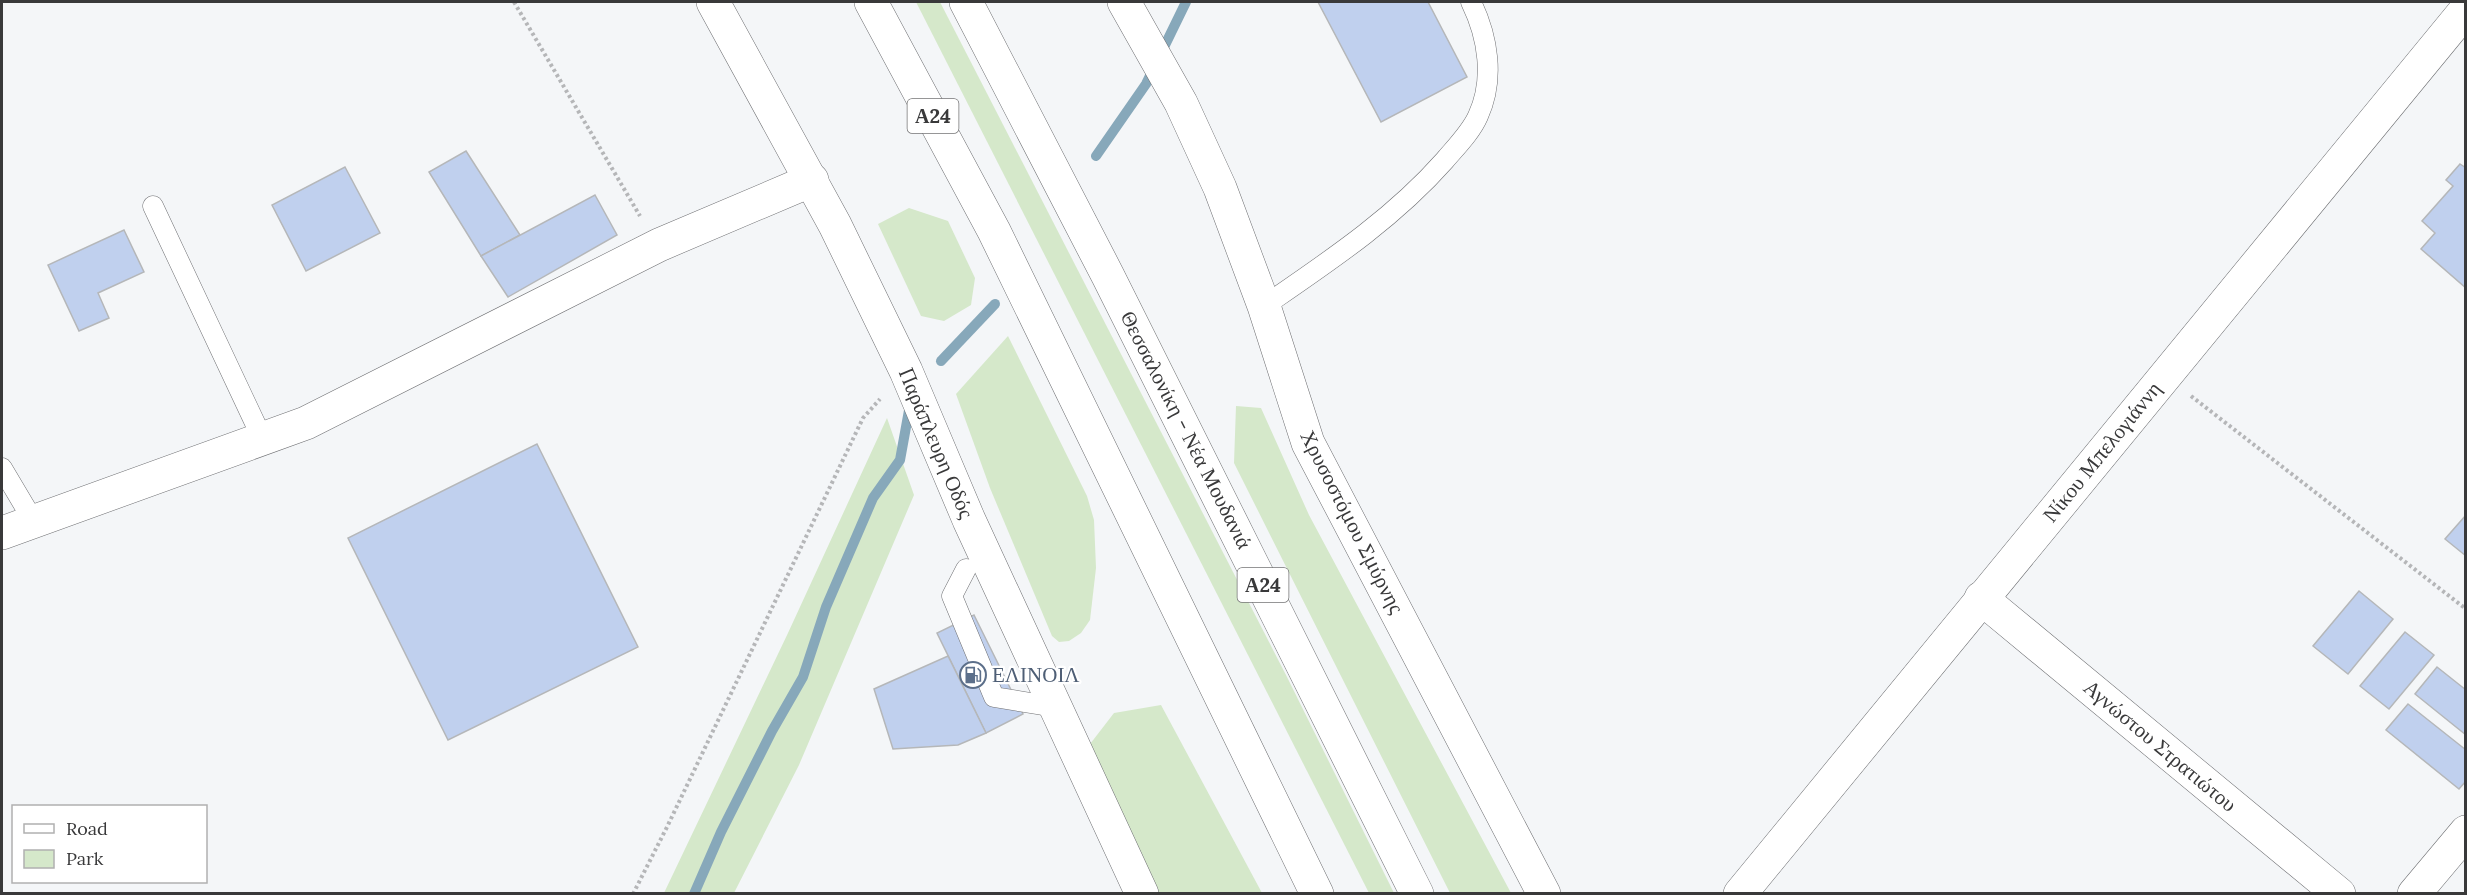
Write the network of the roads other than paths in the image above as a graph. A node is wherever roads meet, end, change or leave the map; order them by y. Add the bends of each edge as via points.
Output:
1 (713, 2) edge
2 (872, 2) edge
3 (966, 2) edge
4 (1124, 2) edge
5 (1471, 2) edge
6 (2461, 9) edge
7 (812, 180) junction
8 (153, 206) dead end
9 (1264, 306) junction
10 (263, 440) junction
11 (2, 468) edge
12 (34, 522) junction
13 (2, 533) edge
14 (966, 569) dead end
15 (1981, 598) junction
16 (1055, 707) junction
17 (2466, 832) edge
18 (1142, 894) edge
19 (1317, 894) edge
20 (1418, 894) edge
21 (1544, 894) edge
22 (1740, 894) edge
23 (2339, 894) edge
24 (2414, 894) edge

1 - 7 main road, Παράπλευρη Οδός
2 - 19 main road, Α24 via 994,231
3 - 20 main road, Θεσσαλονίκη - Νέα Μουδανιά / Α24 via 1040,140
4 - 9 main road, Χρυσοστόμου Σμύρνης via 1181,103 1220,188
5 - 9 lane via 1484,32 1488,58 1486,90 1478,117 1459,145 1395,211
6 - 15 main road, Νίκου Μπελογιάννη
7 - 10 main road via 659,245 327,413
7 - 16 main road, Παράπλευρη Οδός via 906,371
8 - 10 lane
9 - 21 main road, Χρυσοστόμου Σμύρνης via 1308,443
10 - 12 main road
11 - 12 lane
12 - 13 main road
14 - 16 lane via 952,596 994,697
15 - 22 main road, Νίκου Μπελογιάννη
15 - 23 main road, Αγνώστου Στρατιώτου
16 - 18 main road, Παράπλευρη Οδός
17 - 24 main road

